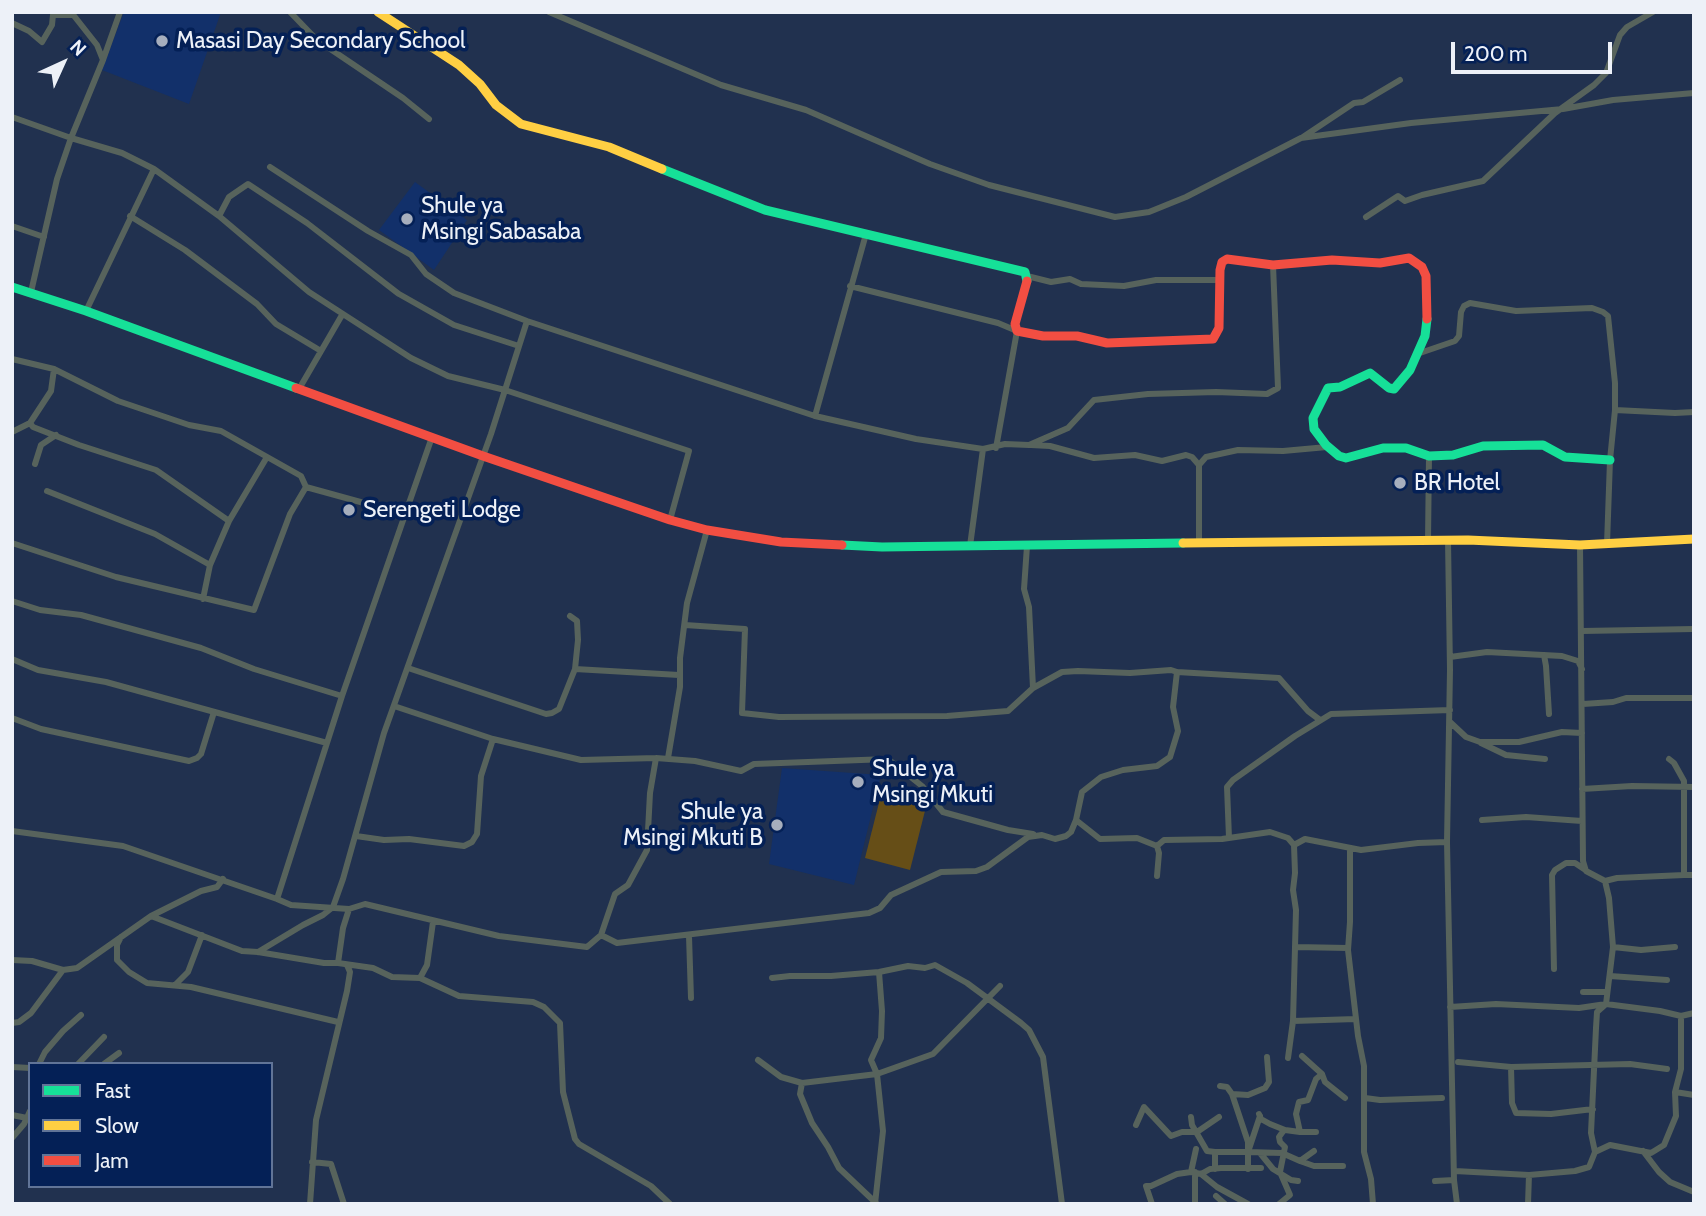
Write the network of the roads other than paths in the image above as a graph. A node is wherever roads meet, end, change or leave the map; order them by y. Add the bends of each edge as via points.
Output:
1 (120, 12) edge
2 (290, 12) edge
3 (378, 12) edge
4 (549, 12) edge
5 (1653, 12) edge
6 (72, 14) edge
7 (12, 23) edge
8 (103, 60) junction
9 (1400, 80) dead end
10 (1694, 93) edge
11 (1563, 109) junction
12 (12, 117) edge
13 (429, 119) dead end
14 (71, 138) junction
15 (1301, 138) junction
16 (270, 167) dead end
17 (153, 169) junction
18 (130, 216) junction
19 (219, 216) junction
20 (1366, 217) dead end
21 (12, 226) edge
22 (866, 234) junction
23 (44, 237) junction
24 (1273, 265) junction
25 (1027, 276) junction
26 (1220, 280) junction
27 (850, 286) junction
28 (12, 287) edge
29 (31, 292) junction
30 (86, 311) junction
31 (342, 315) junction
32 (527, 321) junction
33 (1017, 331) junction
34 (519, 346) junction
35 (321, 351) junction
36 (1417, 354) junction
37 (12, 359) edge
38 (54, 369) junction
39 (299, 388) junction
40 (505, 390) junction
41 (1615, 410) junction
42 (1694, 412) edge
43 (816, 416) junction
44 (30, 422) junction
45 (12, 432) edge
46 (56, 435) junction
47 (432, 436) junction
48 (1029, 445) junction
49 (1328, 447) junction
50 (996, 448) junction
51 (983, 449) junction
52 (483, 456) junction
53 (1429, 456) junction
54 (267, 457) junction
55 (1610, 460) junction
56 (35, 464) dead end
57 (1199, 465) junction
58 (306, 487) junction
59 (47, 491) dead end
60 (404, 514) junction
61 (670, 520) junction
62 (229, 522) junction
63 (707, 530) junction
64 (1694, 539) edge
65 (1448, 540) junction
66 (1428, 541) junction
67 (12, 543) edge
68 (1199, 543) junction
69 (1607, 544) junction
70 (1580, 545) junction
71 (970, 546) junction
72 (1027, 546) junction
73 (210, 565) junction
74 (203, 599) junction
75 (12, 601) edge
76 (570, 616) dead end
77 (685, 625) junction
78 (1694, 629) edge
79 (1582, 631) junction
80 (1544, 655) junction
81 (1450, 657) junction
82 (12, 659) edge
83 (408, 668) junction
84 (576, 669) junction
85 (1583, 670) junction
86 (1177, 672) junction
87 (679, 675) junction
88 (1033, 688) junction
89 (342, 696) junction
90 (1694, 698) edge
91 (1583, 704) junction
92 (394, 706) junction
93 (1450, 710) junction
94 (214, 712) junction
95 (1549, 713) dead end
96 (12, 718) edge
97 (1320, 720) junction
98 (1450, 722) junction
99 (1582, 733) junction
100 (493, 739) junction
101 (1480, 742) junction
102 (327, 743) junction
103 (656, 758) junction
104 (668, 758) junction
105 (1545, 759) dead end
106 (1669, 759) dead end
107 (1683, 787) junction
108 (1694, 787) edge
109 (1582, 789) junction
110 (1076, 820) junction
111 (1482, 820) dead end
112 (1583, 821) junction
113 (12, 831) edge
114 (356, 835) junction
115 (1042, 835) junction
116 (1229, 838) junction
117 (1447, 842) junction
118 (1294, 845) junction
119 (1157, 846) junction
120 (1350, 848) junction
121 (1586, 871) junction
122 (1684, 875) junction
123 (1694, 875) edge
124 (1157, 876) dead end
125 (223, 879) junction
126 (1605, 881) junction
127 (276, 899) junction
128 (333, 907) junction
129 (349, 909) junction
130 (151, 916) junction
131 (433, 922) junction
132 (202, 935) junction
133 (601, 935) junction
134 (121, 936) junction
135 (689, 936) junction
136 (1295, 947) junction
137 (1613, 947) junction
138 (1675, 947) dead end
139 (1348, 948) junction
140 (258, 952) junction
141 (12, 960) edge
142 (338, 963) junction
143 (347, 965) junction
144 (1554, 969) dead end
145 (63, 970) junction
146 (879, 972) junction
147 (1610, 976) junction
148 (420, 978) junction
149 (772, 978) dead end
150 (1667, 980) dead end
151 (174, 985) junction
152 (1000, 986) dead end
153 (1584, 992) dead end
154 (1606, 992) junction
155 (691, 998) dead end
156 (988, 998) junction
157 (1606, 1004) junction
158 (1450, 1007) junction
159 (1694, 1013) edge
160 (81, 1015) dead end
161 (1681, 1016) junction
162 (1356, 1019) junction
163 (1293, 1021) junction
164 (338, 1022) junction
165 (12, 1023) edge
166 (104, 1037) dead end
167 (119, 1053) dead end
168 (1302, 1056) dead end
169 (1267, 1057) dead end
170 (1288, 1058) dead end
171 (758, 1060) dead end
172 (40, 1062) edge
173 (80, 1062) edge
174 (107, 1062) edge
175 (1458, 1062) dead end
176 (1595, 1065) junction
177 (1511, 1067) junction
178 (1667, 1069) dead end
179 (877, 1074) junction
180 (1322, 1074) junction
181 (802, 1083) junction
182 (1220, 1086) dead end
183 (1675, 1092) junction
184 (1233, 1094) junction
185 (1694, 1094) edge
186 (1345, 1098) dead end
187 (1365, 1098) junction
188 (1442, 1098) dead end
189 (1593, 1109) junction
190 (12, 1115) edge
191 (1191, 1117) dead end
192 (1219, 1117) dead end
193 (28, 1119) edge
194 (1136, 1125) dead end
195 (1284, 1129) junction
196 (1197, 1132) junction
197 (1300, 1132) junction
198 (1316, 1132) dead end
199 (12, 1138) edge
200 (1196, 1149) dead end
201 (1642, 1149) junction
202 (1314, 1151) dead end
203 (1215, 1152) junction
204 (1248, 1152) junction
205 (1595, 1152) junction
206 (1260, 1153) junction
207 (1282, 1153) junction
208 (1300, 1161) junction
209 (312, 1162) junction
210 (1343, 1166) dead end
211 (1261, 1168) dead end
212 (1215, 1169) junction
213 (1248, 1170) junction
214 (1455, 1171) junction
215 (1280, 1172) junction
216 (1196, 1173) junction
217 (1530, 1175) junction
218 (1454, 1180) junction
219 (1298, 1181) dead end
220 (1435, 1181) dead end
221 (1694, 1192) edge
222 (1290, 1195) junction
223 (1216, 1196) dead end
224 (876, 1203) edge
225 (310, 1204) edge
226 (344, 1204) edge
227 (670, 1204) edge
228 (1062, 1204) edge
229 (1152, 1204) edge
230 (1195, 1204) edge
231 (1225, 1204) edge
232 (1248, 1204) edge
233 (1279, 1204) edge
234 (1289, 1204) edge
235 (1373, 1204) edge
236 (1457, 1204) edge
237 (1528, 1204) edge

1 - 8 street
2 - 13 street via 317,40
3 - 22 main road via 459,65 521,124 609,147 765,210
4 - 15 street via 688,72 806,110 930,164 1115,217 1149,212 1186,197
5 - 11 street via 1627,27 1606,73
6 - 7 street via 53,15 43,42
6 - 8 street
8 - 14 street
9 - 15 street
10 - 11 street
11 - 15 street
11 - 20 street via 1483,181 1405,201 1398,197
12 - 14 street
14 - 17 street via 122,153
14 - 23 street
16 - 32 street via 411,255 426,274 454,293
17 - 18 street
17 - 19 street
18 - 30 street
18 - 35 street via 185,250 257,304 276,324
19 - 31 street
19 - 34 street via 229,197 248,184 399,294 454,324
21 - 23 street
22 - 25 main road via 1014,268
22 - 27 street
23 - 29 street
24 - 26 main road via 1227,259 1222,262
24 - 36 main road via 1332,260 1380,263 1409,258 1417,262 1426,275 1427,316
24 - 48 street via 1278,388 1267,394 1189,393 1094,400 1068,428
25 - 26 street via 1051,282 1070,279 1081,284 1124,286 1156,280
25 - 33 main road
26 - 33 main road via 1219,328 1213,339 1107,343
27 - 33 street
27 - 43 street
28 - 29 main road
29 - 30 main road
30 - 39 main road
31 - 35 street
31 - 40 street via 448,376
32 - 34 street
32 - 43 street
33 - 50 street
34 - 40 street
35 - 39 street
36 - 41 street via 1455,341 1461,312 1470,303 1516,311 1592,308 1608,316
36 - 49 main road via 1394,389 1370,373 1328,388 1314,418 1314,429
37 - 38 street
38 - 44 street via 51,391
38 - 54 street via 118,401 221,431
39 - 47 main road
40 - 52 street
40 - 61 street via 689,451
41 - 42 street
41 - 55 street
43 - 51 street
44 - 45 street
44 - 46 street
46 - 56 street via 41,445
46 - 62 street via 156,470
47 - 52 main road
47 - 60 street
48 - 50 street
48 - 57 street via 1094,458 1135,455 1163,461 1186,455
49 - 53 main road via 1346,458 1383,448 1406,448
49 - 57 street via 1238,450 1206,457
50 - 51 street
51 - 71 street
52 - 61 main road
52 - 83 street
53 - 55 main road via 1483,446 1543,444 1565,457
53 - 66 street
54 - 58 street via 301,476
54 - 62 street
55 - 69 street
57 - 68 street
58 - 60 street
58 - 74 street via 290,514 254,610
59 - 73 street via 155,534
60 - 89 street
61 - 63 main road
62 - 73 street
63 - 71 main road via 781,542
63 - 77 street
64 - 69 main road
65 - 66 main road
65 - 70 main road
65 - 81 street
66 - 68 main road
67 - 74 street
68 - 72 main road
69 - 70 main road
70 - 79 street
71 - 72 main road
72 - 88 street via 1024,589
73 - 74 street
75 - 89 street via 201,648
76 - 84 street via 577,621
77 - 87 street
77 - 88 street via 745,629 742,713 947,716 1008,711
78 - 79 street
79 - 85 street
80 - 81 street via 1487,652
80 - 85 street via 1571,657
80 - 95 street
81 - 93 street
82 - 94 street via 38,670 106,682
83 - 84 street via 546,714 559,709
83 - 92 street
84 - 87 street
85 - 91 street
86 - 88 street via 1062,672
86 - 97 street via 1279,678
86 - 110 street via 1172,707 1178,732 1170,757 1157,766 1101,777 1082,792
87 - 104 street
89 - 102 street
90 - 91 street via 1626,698
91 - 99 street
92 - 100 street
92 - 114 street
93 - 97 street via 1344,712
93 - 98 street
94 - 96 street via 201,754 189,761 41,729
94 - 102 street
97 - 116 street via 1227,787
98 - 101 street via 1466,737
98 - 117 street
99 - 101 street via 1562,732 1519,743
99 - 109 street
100 - 103 street via 582,761
100 - 114 street via 481,776 477,834 472,842 464,846
101 - 105 street via 1506,755
102 - 127 street
103 - 104 street
103 - 133 street via 647,850 628,886 615,894
104 - 115 street via 741,771 754,764 888,760 922,786 943,812
106 - 107 street via 1684,781
107 - 108 street
107 - 109 street
107 - 122 street
109 - 112 street
110 - 115 street via 1066,836
110 - 119 street via 1100,839 1137,838
111 - 112 street
112 - 121 street
113 - 125 street via 123,846
114 - 128 street
115 - 135 street via 1027,837 987,867 941,872 891,895 869,914
116 - 118 street via 1270,832
116 - 119 street via 1164,840
117 - 120 street
117 - 158 street
118 - 120 street via 1313,839
118 - 136 street
119 - 124 street
120 - 139 street
121 - 126 street
121 - 144 street via 1566,863 1552,875
122 - 123 street
122 - 126 street
125 - 127 street
125 - 130 street via 217,887
126 - 137 street
127 - 128 street via 291,905
128 - 129 street
128 - 140 street
129 - 131 street via 365,904
129 - 142 street
130 - 132 street
130 - 134 street
131 - 133 street via 587,947
131 - 148 street via 427,965
132 - 140 street via 232,949
132 - 151 street via 188,972
133 - 135 street via 617,943
134 - 145 street via 84,964
134 - 151 street via 117,960 129,972 147,983
135 - 155 street
136 - 139 street
136 - 163 street
137 - 138 street
137 - 147 street
139 - 162 street
140 - 142 street
141 - 145 street
142 - 143 street
143 - 148 street via 373,968 392,977
143 - 164 street via 347,991
145 - 165 street via 31,1013
146 - 149 street
146 - 156 street via 935,965
146 - 179 street via 881,1038 871,1060
147 - 150 street
147 - 154 street
148 - 227 street via 459,996 533,1002 544,1007 560,1023 563,1092 575,1139 660,1192
151 - 164 street
152 - 156 street
153 - 154 street
154 - 157 street
156 - 179 street via 933,1054
156 - 228 street via 1029,1030 1043,1058
157 - 158 street
157 - 161 street
157 - 176 street via 1597,1012
158 - 214 street
159 - 161 street
160 - 172 street
161 - 183 street via 1681,1069
162 - 163 street
162 - 187 street
163 - 170 street
164 - 209 street via 316,1120
166 - 173 street
167 - 174 street
168 - 180 street
169 - 184 street via 1269,1082 1265,1088 1248,1095
171 - 181 street via 781,1077
175 - 177 street
176 - 177 street
176 - 178 street
176 - 189 street
177 - 189 street via 1516,1113
179 - 181 street
179 - 224 street via 884,1131
180 - 186 street
180 - 197 street via 1308,1100 1299,1102
181 - 224 street via 800,1094 812,1123 839,1168
182 - 184 street
183 - 185 street
183 - 201 street via 1676,1116 1664,1145 1651,1153
184 - 204 street
187 - 188 street
187 - 235 street via 1364,1152
189 - 205 street
190 - 193 street
191 - 196 street
192 - 196 street
193 - 199 street
194 - 196 street via 1143,1107 1171,1136
195 - 197 street
195 - 204 street via 1260,1115
195 - 207 street via 1279,1137 1285,1147
196 - 203 street via 1207,1151
197 - 198 street
200 - 216 street
201 - 205 street via 1610,1145
201 - 221 street via 1670,1182
202 - 208 street
203 - 204 street
203 - 212 street
204 - 206 street
204 - 213 street
205 - 217 street via 1589,1167
206 - 207 street
206 - 215 street
207 - 208 street
207 - 215 street
208 - 210 street
209 - 225 street
209 - 226 street via 331,1164
211 - 213 street
212 - 213 street
212 - 216 street
214 - 217 street
214 - 218 street
215 - 219 street
215 - 222 street
216 - 229 street via 1177,1174 1146,1186
216 - 230 street
216 - 232 street
217 - 237 street
218 - 220 street
218 - 236 street
222 - 233 street
222 - 234 street
223 - 231 street

